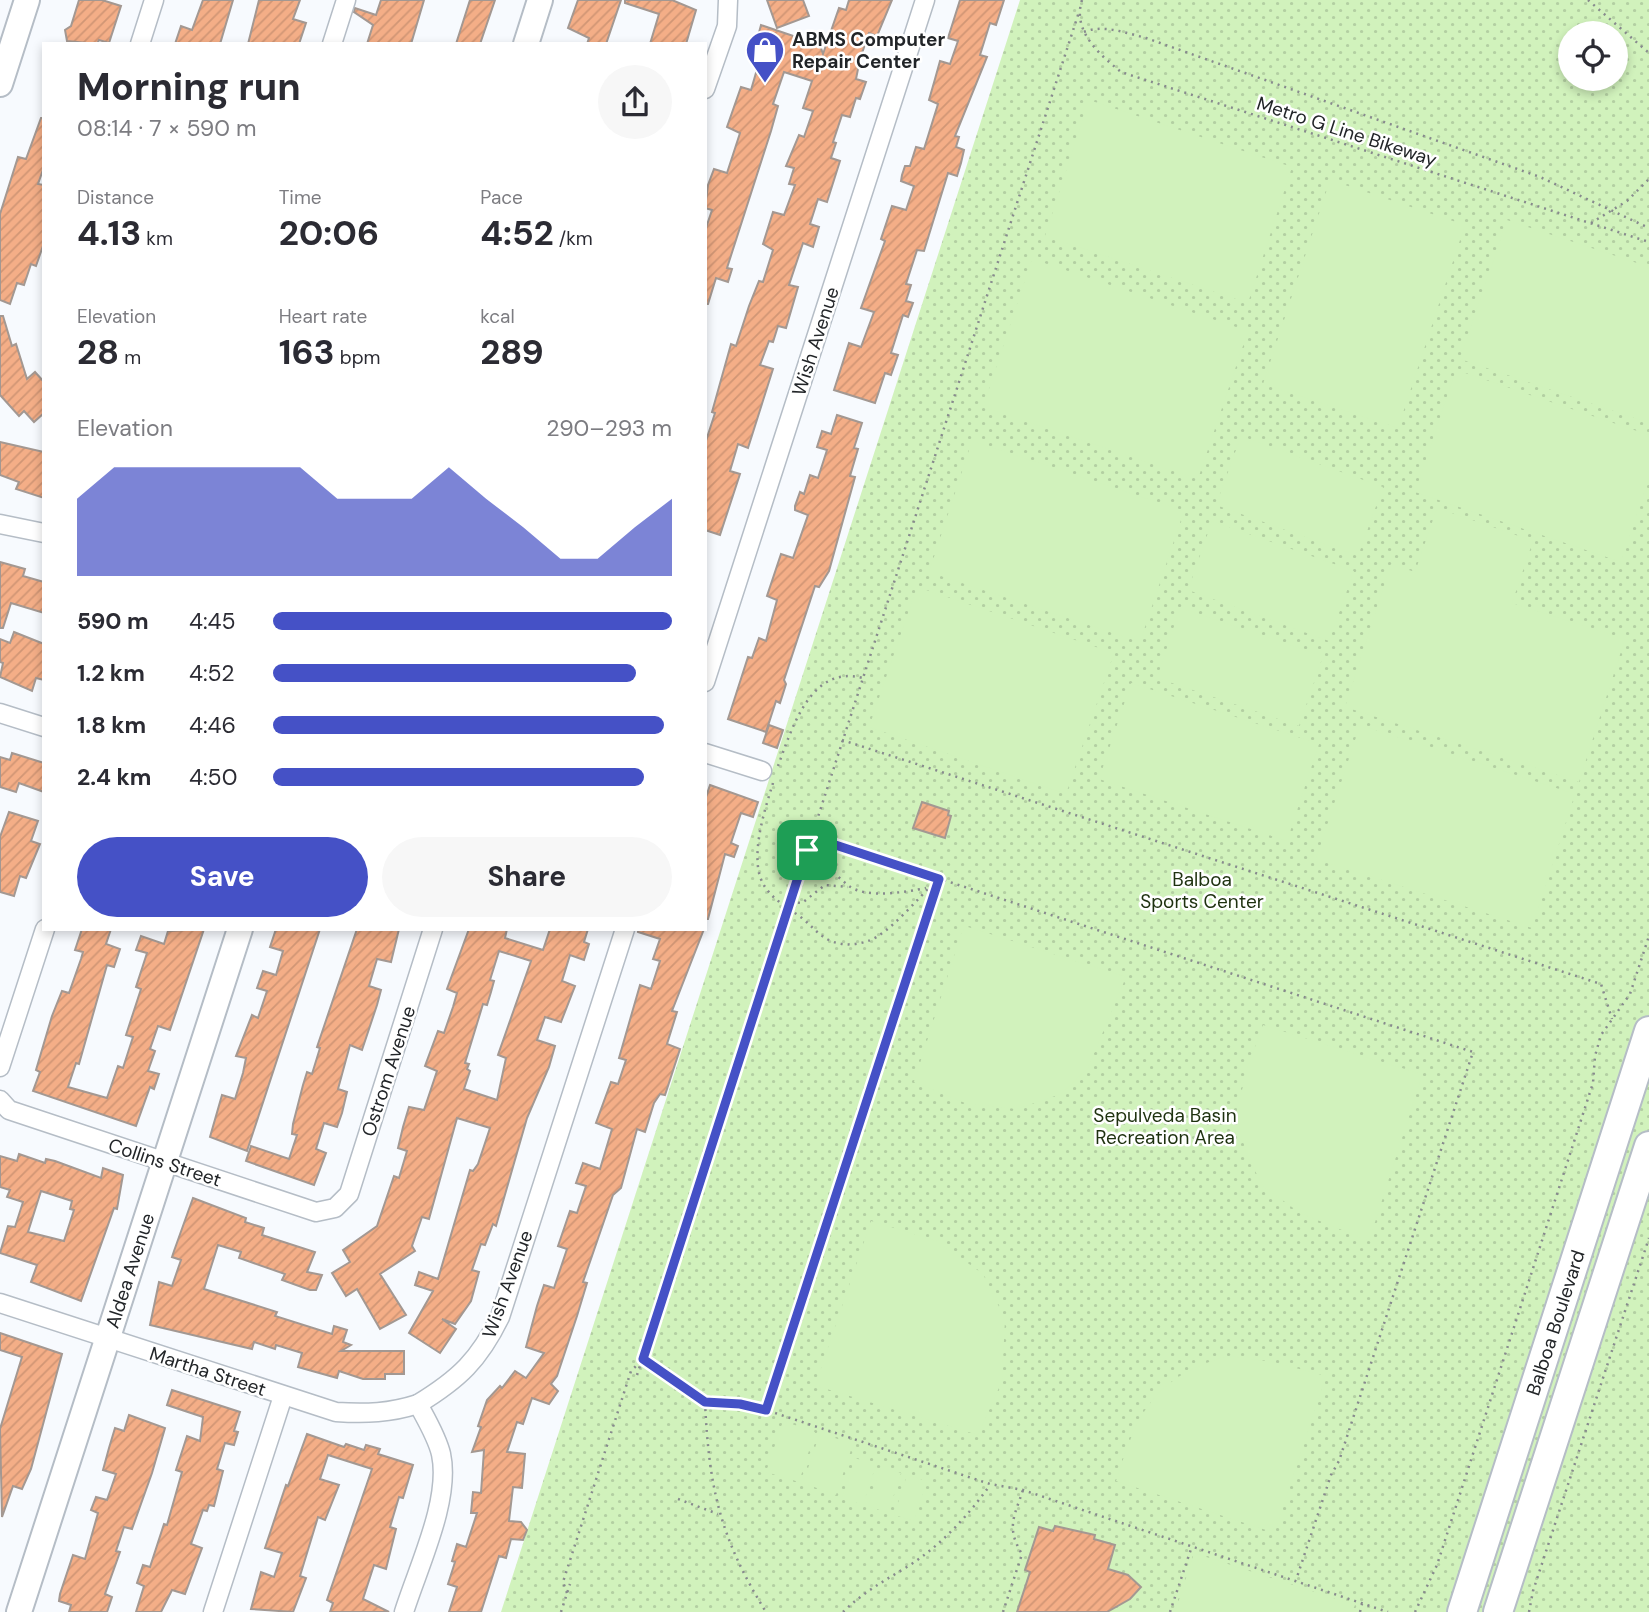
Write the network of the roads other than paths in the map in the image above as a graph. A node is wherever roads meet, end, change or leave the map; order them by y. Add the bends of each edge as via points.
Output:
1 (27, 0) edge
2 (154, 0) edge
3 (346, 0) edge
4 (540, 0) edge
5 (728, 0) edge
6 (925, 0) edge
7 (141, 42) edge
8 (333, 42) edge
9 (527, 42) edge
10 (707, 83) edge
11 (0, 84) edge
12 (0, 524) edge
13 (42, 533) edge
14 (707, 676) edge
15 (0, 713) edge
16 (42, 726) edge
17 (707, 754) edge
18 (762, 771) dead end
19 (45, 931) edge
20 (239, 931) edge
21 (432, 931) edge
22 (624, 931) edge
23 (1647, 1044) edge
24 (0, 1068) edge
25 (0, 1100) edge
26 (1649, 1146) edge
27 (165, 1161) junction
28 (335, 1208) joint
29 (0, 1303) edge
30 (108, 1338) junction
31 (283, 1396) junction
32 (418, 1404) junction
33 (1511, 1458) junction
34 (1545, 1469) junction
35 (19, 1612) edge
36 (213, 1612) edge
37 (404, 1612) edge
38 (1462, 1612) edge
39 (1498, 1612) edge

1 - 11 street
2 - 7 street
3 - 8 street
4 - 9 street
5 - 10 street via 727,26
6 - 14 street, Wish Avenue
12 - 13 street
15 - 16 street
17 - 18 street
19 - 24 street
20 - 27 street, Aldea Avenue
21 - 28 street, Ostrom Avenue via 349,1194
22 - 32 street, Wish Avenue via 500,1317 467,1370
23 - 33 main road, Balboa Boulevard
25 - 27 street, Collins Street via 9,1110
26 - 34 main road, Balboa Boulevard
27 - 28 street, Collins Street via 316,1212
27 - 30 street, Aldea Avenue
29 - 30 street, Martha Street
30 - 31 street, Martha Street
30 - 35 street, Aldea Avenue
31 - 32 street, Martha Street via 336,1412 366,1415
31 - 36 street
32 - 37 street via 440,1451 444,1475
33 - 34 main road
33 - 38 main road, Balboa Boulevard
34 - 39 main road, Balboa Boulevard

